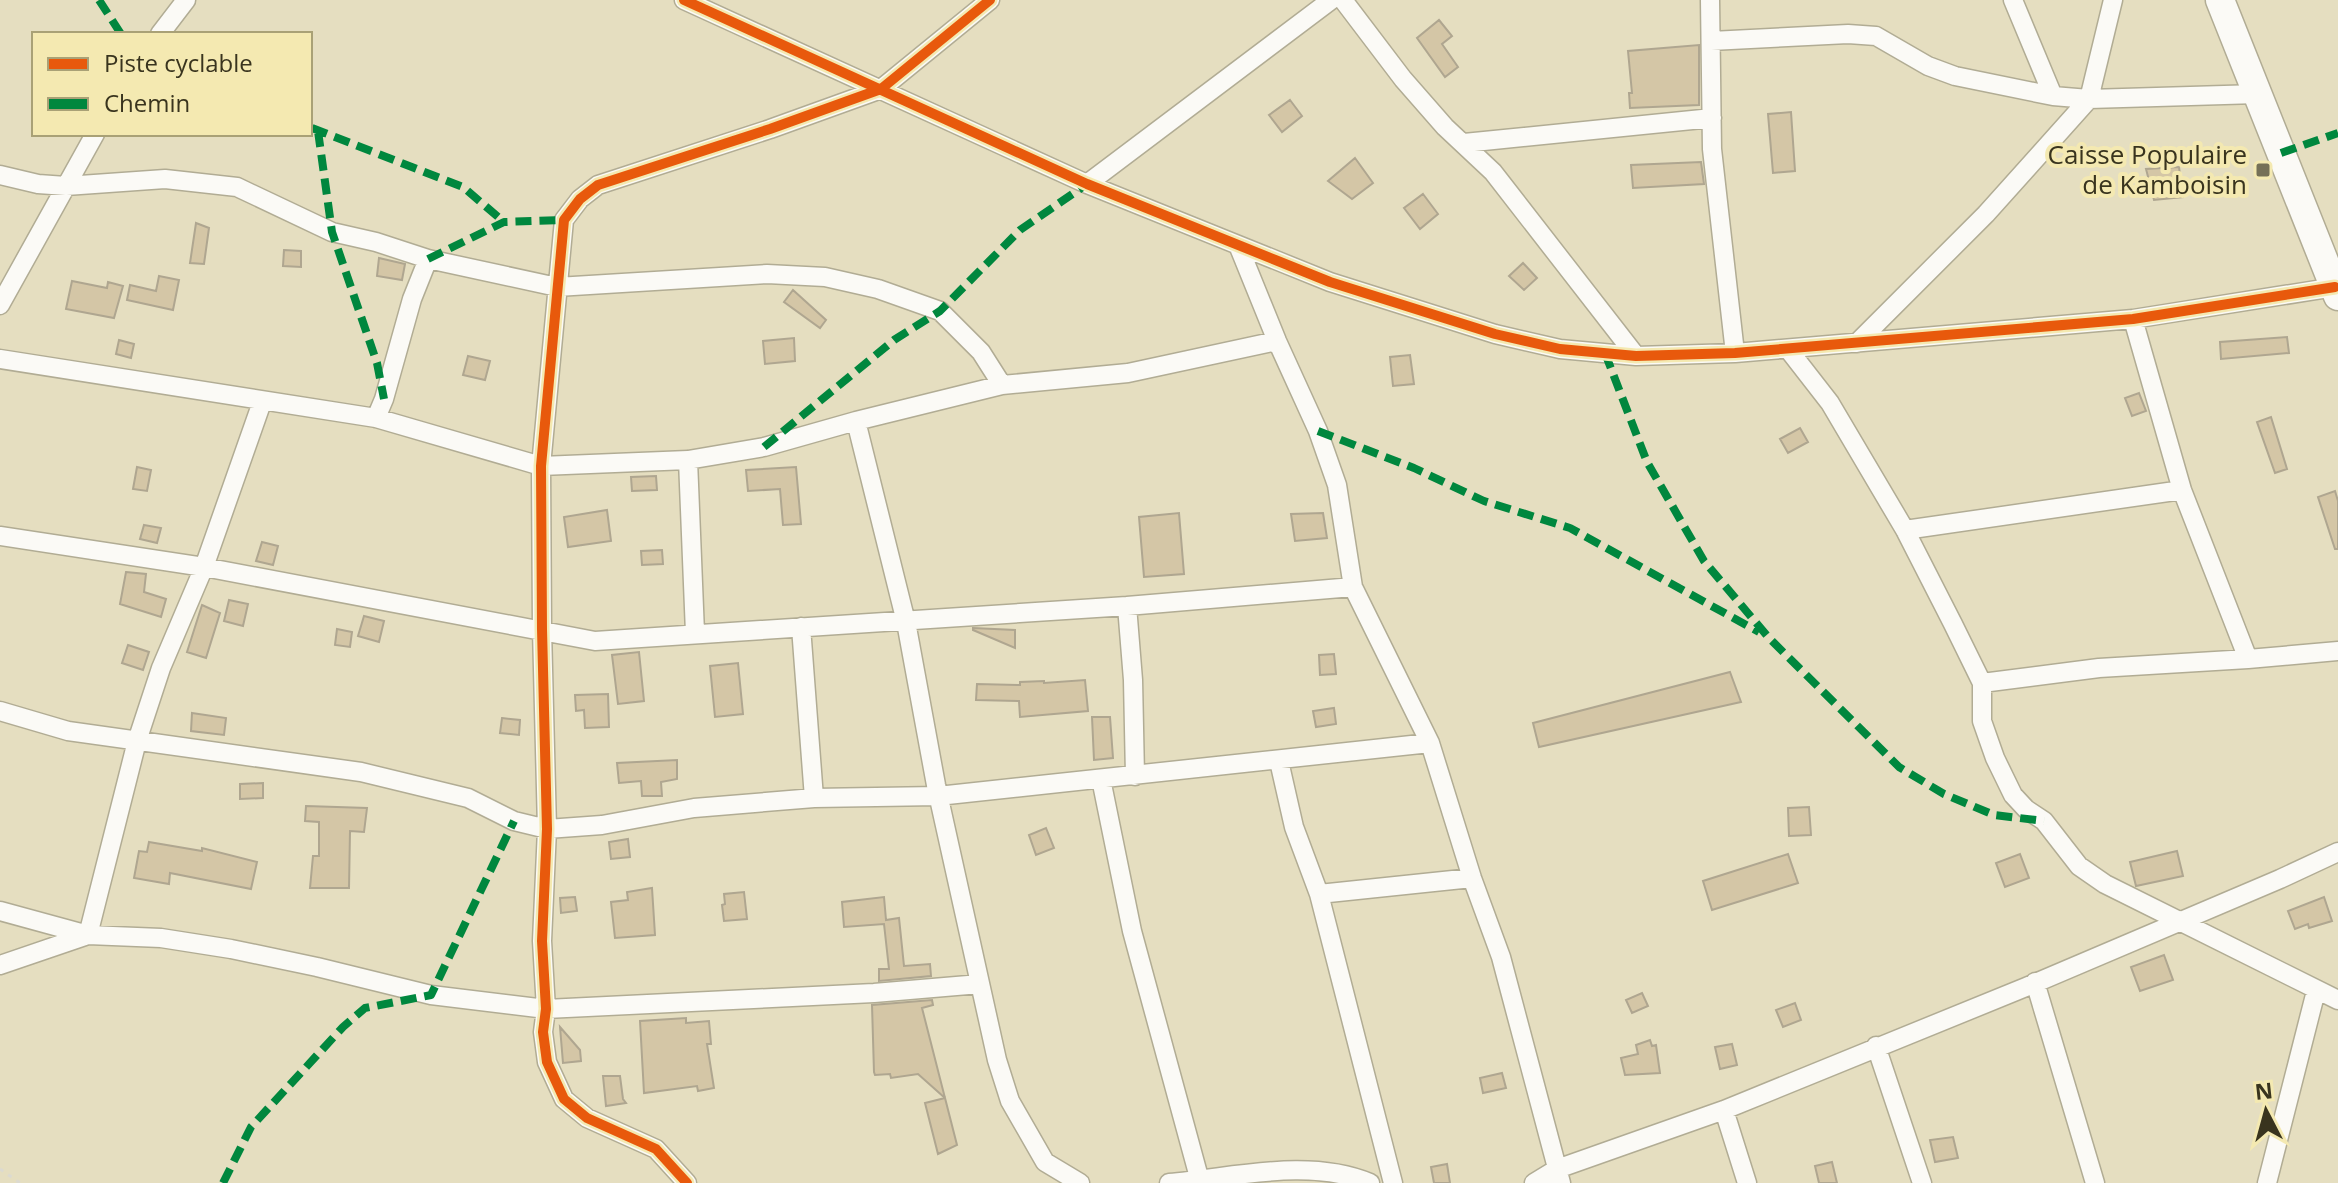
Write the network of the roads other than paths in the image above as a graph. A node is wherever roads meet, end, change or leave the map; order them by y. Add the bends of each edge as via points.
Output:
1 (186, 0) edge
2 (684, 0) edge
3 (990, 0) edge
4 (1331, 0) edge
5 (1343, 0) edge
6 (1710, 0) edge
7 (2013, 0) edge
8 (2113, 0) edge
9 (2220, 0) edge
10 (162, 32) edge
11 (1711, 41) junction
12 (881, 89) junction
13 (2258, 94) junction
14 (2053, 96) junction
15 (2089, 99) junction
16 (1712, 118) junction
17 (94, 136) edge
18 (1464, 143) junction
19 (0, 175) edge
20 (1087, 184) junction
21 (66, 186) junction
22 (1238, 245) junction
23 (428, 259) junction
24 (557, 287) junction
25 (2336, 292) edge
26 (0, 305) edge
27 (2133, 319) junction
28 (1277, 341) junction
29 (1857, 343) junction
30 (1788, 349) junction
31 (1735, 353) junction
32 (1636, 356) junction
33 (0, 359) edge
34 (1002, 385) junction
35 (262, 402) junction
36 (376, 418) junction
37 (856, 421) junction
38 (688, 460) junction
39 (541, 466) junction
40 (2182, 490) junction
41 (1905, 530) junction
42 (0, 536) edge
43 (204, 567) junction
44 (1353, 587) junction
45 (1127, 606) junction
46 (906, 622) junction
47 (801, 627) junction
48 (542, 629) junction
49 (695, 633) junction
50 (2338, 651) edge
51 (2248, 659) junction
52 (1982, 683) junction
53 (0, 711) edge
54 (137, 741) junction
55 (1430, 743) junction
56 (1279, 761) junction
57 (1135, 776) junction
58 (1101, 779) junction
59 (938, 796) junction
60 (814, 798) junction
61 (547, 829) junction
62 (2338, 852) edge
63 (1472, 878) junction
64 (1319, 894) junction
65 (0, 911) edge
66 (2177, 921) junction
67 (88, 935) junction
68 (0, 965) edge
69 (2035, 982) junction
70 (980, 984) junction
71 (2316, 991) junction
72 (2338, 1000) edge
73 (546, 1009) junction
74 (1876, 1046) junction
75 (1724, 1110) junction
76 (1559, 1176) edge
77 (1067, 1180) edge
78 (1200, 1181) junction
79 (687, 1183) edge
80 (1169, 1183) edge
81 (1370, 1183) edge
82 (1393, 1183) edge
83 (1534, 1183) edge
84 (1747, 1183) edge
85 (1922, 1183) edge
86 (2095, 1183) edge
87 (2267, 1183) edge

1 - 10 street
2 - 12 street
3 - 12 street
4 - 20 street
5 - 18 street via 1403,79
6 - 11 street
7 - 14 street
8 - 15 street
9 - 13 main road
11 - 14 street via 1876,36 1955,76
11 - 16 street
12 - 20 street
12 - 24 street via 598,185 564,220
13 - 15 street
13 - 25 main road
14 - 15 street
15 - 29 street via 1986,214
16 - 18 street
16 - 31 street
17 - 21 street
18 - 32 street via 1522,207
19 - 21 street
20 - 22 street
21 - 23 street via 165,179 237,187 332,232
21 - 26 street
22 - 28 street
22 - 32 street via 1330,282 1495,334 1560,349
23 - 24 street
23 - 36 street
24 - 34 street via 767,274 825,277 940,311 981,352
24 - 39 street
25 - 27 street
27 - 29 street
27 - 40 street
28 - 34 street via 1128,373
28 - 44 street via 1337,485
29 - 30 street
30 - 31 street
30 - 41 street via 1830,403
31 - 32 street
33 - 35 street
34 - 37 street
35 - 36 street
35 - 43 street
36 - 39 street
37 - 38 street via 764,447
37 - 46 street
38 - 39 street
38 - 49 street
39 - 48 street
40 - 41 street
40 - 51 street
41 - 52 street
42 - 43 street
43 - 48 street
43 - 54 street
44 - 45 street
44 - 55 street
45 - 46 street
45 - 57 street
46 - 47 street
46 - 59 street
47 - 49 street
47 - 60 street
48 - 49 street via 595,641
48 - 61 street
50 - 51 street
51 - 52 street via 2099,668
52 - 66 street via 1982,721 2013,795 2044,821 2079,866
53 - 54 street via 68,731
54 - 61 street via 374,774 468,798 514,821
54 - 67 street
55 - 56 street
55 - 63 street
56 - 57 street
56 - 64 street via 1294,827
57 - 58 street
58 - 59 street
58 - 78 street via 1132,931
59 - 60 street
59 - 70 street
60 - 61 street
61 - 73 street via 542,941
62 - 66 street
63 - 64 street
63 - 76 street via 1501,957
64 - 82 street
65 - 67 street
66 - 69 street
66 - 71 street
67 - 68 street
67 - 73 street via 161,938 231,949 431,995
69 - 74 street
69 - 86 street
70 - 73 street
70 - 77 street via 1010,1101 1045,1162
71 - 72 street
71 - 87 street
73 - 79 street via 547,1062 564,1099 587,1118 656,1149
74 - 75 street
74 - 85 street
75 - 76 street
75 - 84 street
76 - 83 street
78 - 80 street
78 - 81 street via 1314,1172

